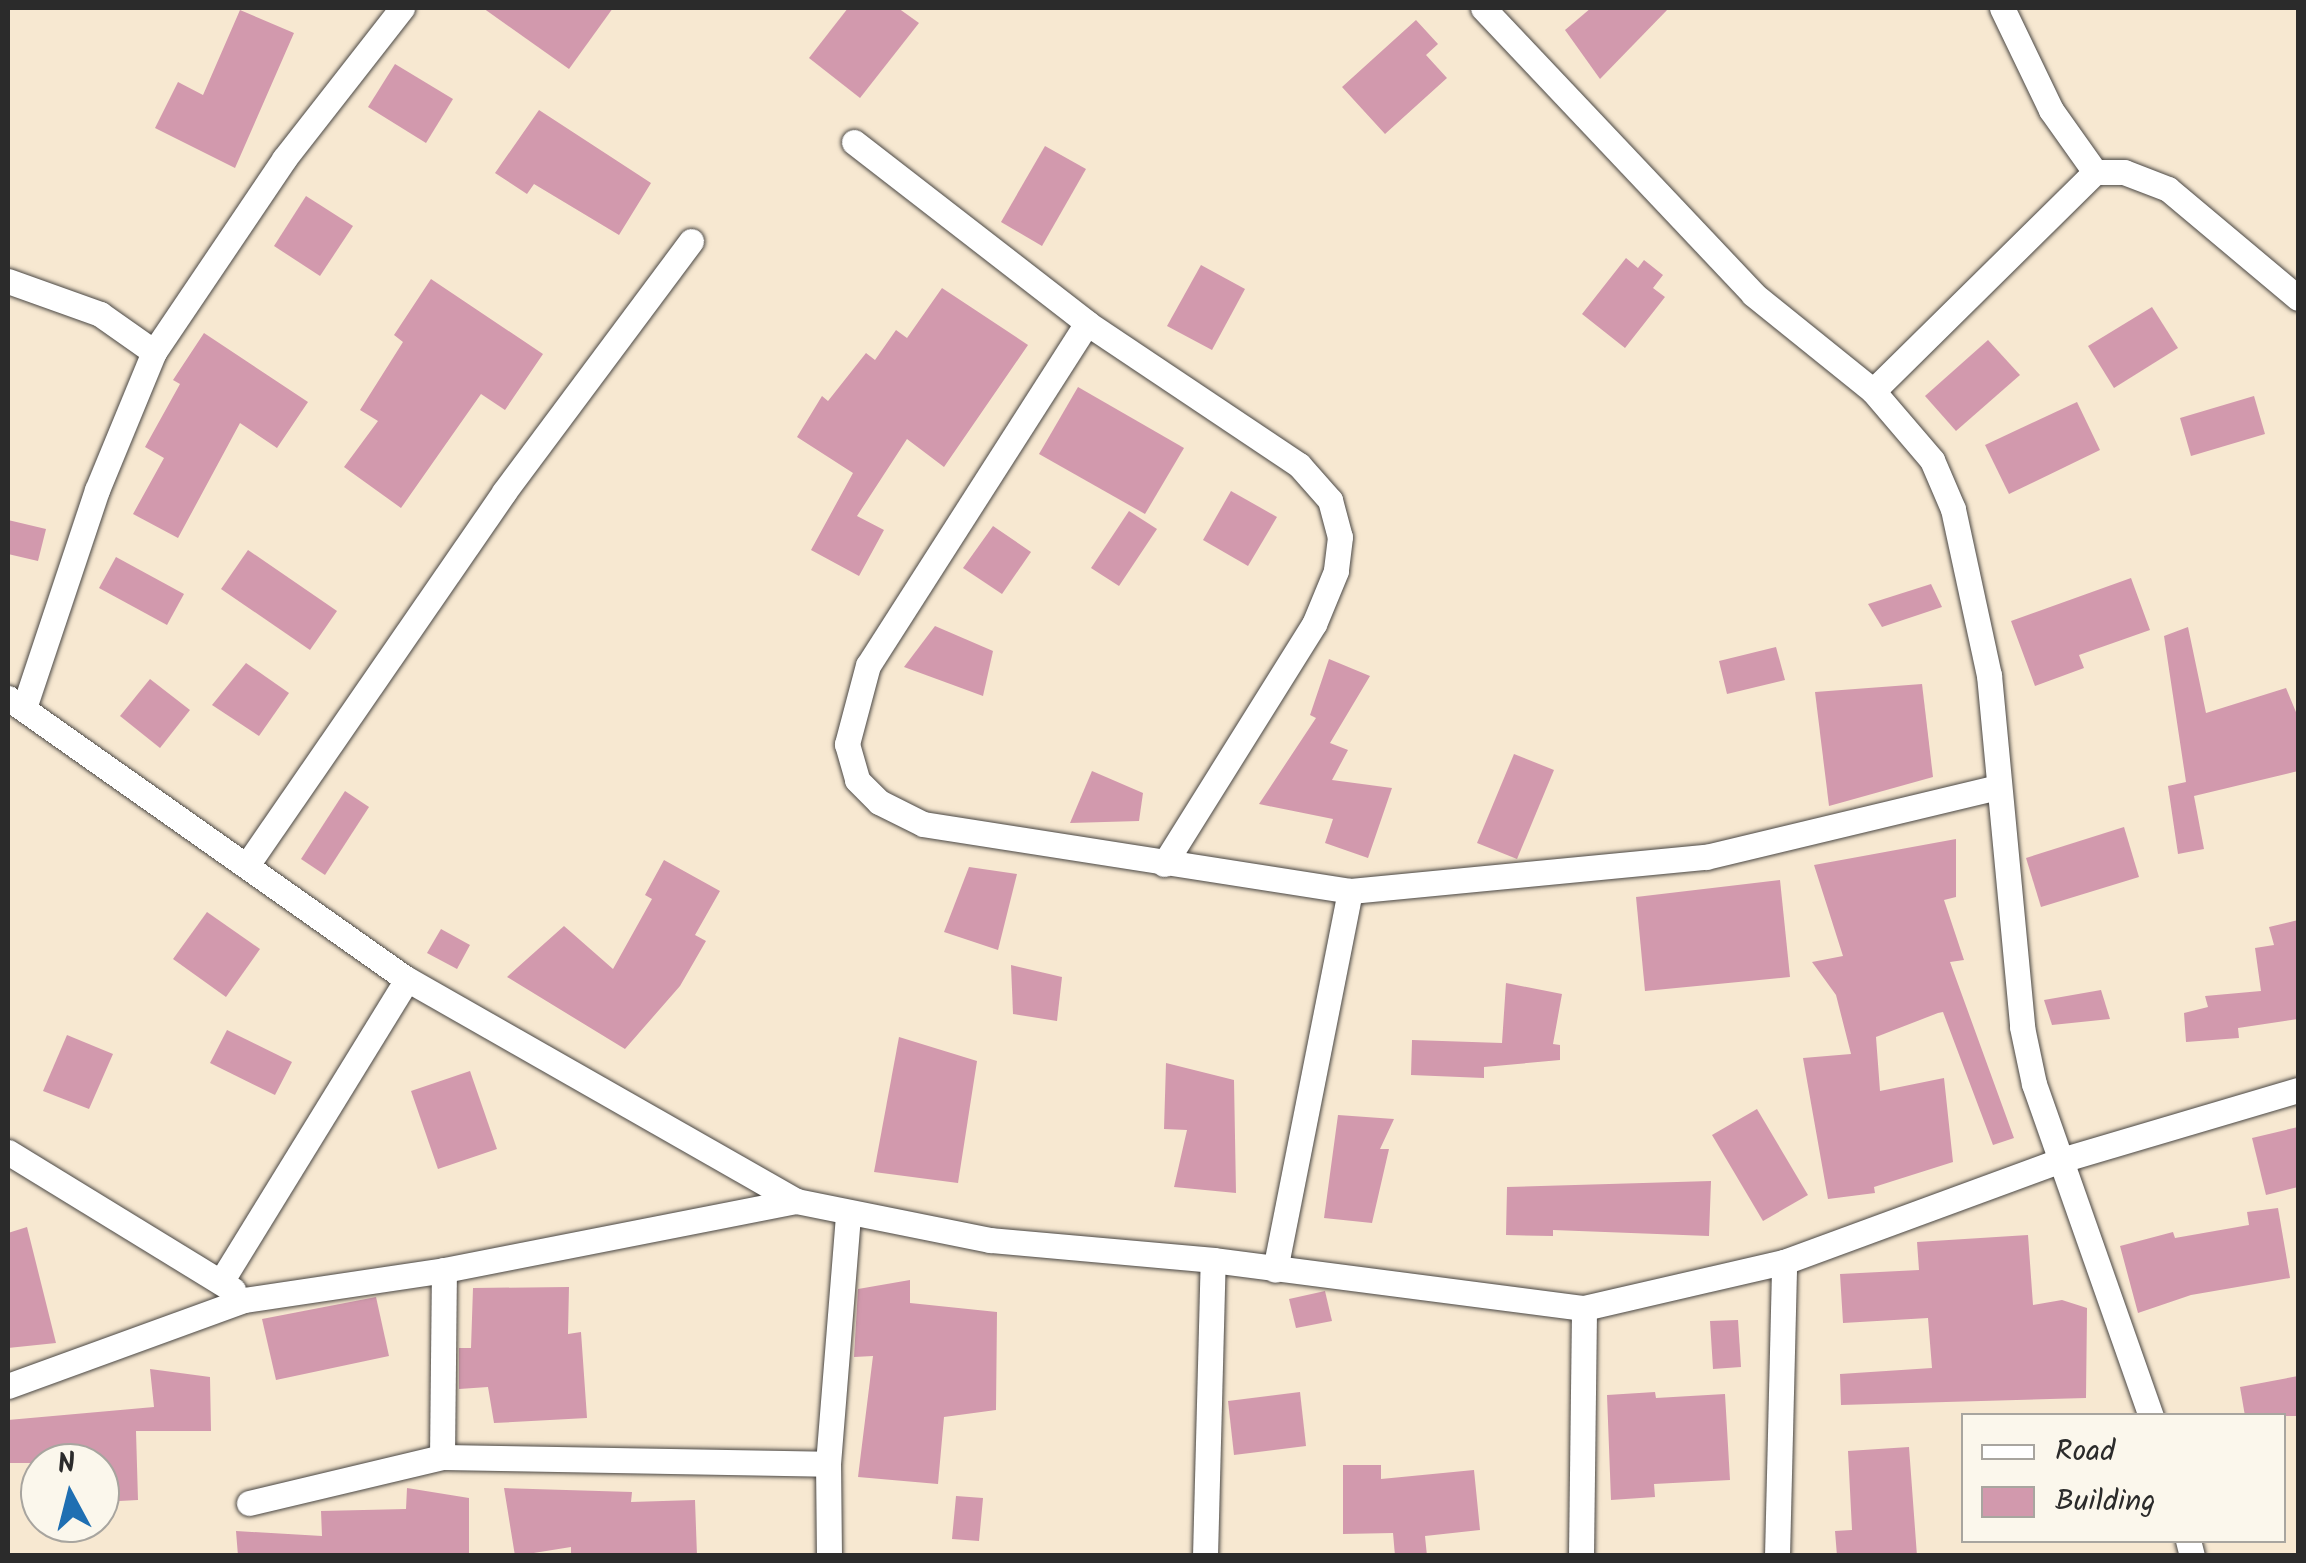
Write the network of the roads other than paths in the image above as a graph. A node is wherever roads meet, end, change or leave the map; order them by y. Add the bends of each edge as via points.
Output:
1 (402, 8) edge
2 (1483, 8) edge
3 (2002, 8) edge
4 (854, 142) dead end
5 (2095, 172) junction
6 (691, 242) dead end
7 (8, 281) edge
8 (2298, 298) edge
9 (1086, 323) junction
10 (154, 352) junction
11 (1873, 391) junction
12 (16, 703) edge
13 (1998, 787) junction
14 (249, 862) junction
15 (1164, 864) junction
16 (1350, 891) junction
17 (407, 979) junction
18 (2298, 1090) edge
19 (8, 1152) edge
20 (2058, 1161) junction
21 (796, 1201) junction
22 (848, 1215) junction
23 (1213, 1260) junction
24 (1784, 1262) junction
25 (444, 1270) junction
26 (1275, 1270) junction
27 (222, 1280) junction
28 (244, 1300) junction
29 (1584, 1308) junction
30 (8, 1386) edge
31 (2150, 1413) edge
32 (442, 1457) junction
33 (828, 1464) junction
34 (248, 1502) dead end
35 (829, 1556) edge
36 (1205, 1556) edge
37 (1581, 1556) edge
38 (1777, 1556) edge

1 - 10 street via 284,159
2 - 11 street via 1753,294
3 - 5 street via 2051,110
4 - 9 street
5 - 8 street via 2124,172 2168,189
5 - 11 street
6 - 14 street via 504,492
7 - 10 street via 100,314
9 - 15 street via 1299,465 1330,500 1340,537 1336,571 1314,624
9 - 15 street via 868,665 847,744 857,780 923,824
10 - 12 street
11 - 13 street via 1932,460 1954,509 1989,675
12 - 14 street
13 - 16 street via 1706,857
13 - 20 street via 2022,1027
14 - 17 street
15 - 16 street
16 - 26 street
17 - 21 street
17 - 27 street
18 - 20 street
19 - 27 street
20 - 24 street
20 - 31 street
21 - 22 street
21 - 25 street
22 - 23 street via 990,1240
22 - 33 street
23 - 26 street
23 - 36 street
24 - 29 street
24 - 38 street
25 - 28 street
25 - 32 street
26 - 29 street
27 - 28 street
28 - 30 street
29 - 37 street
32 - 33 street
32 - 34 street
33 - 35 street

